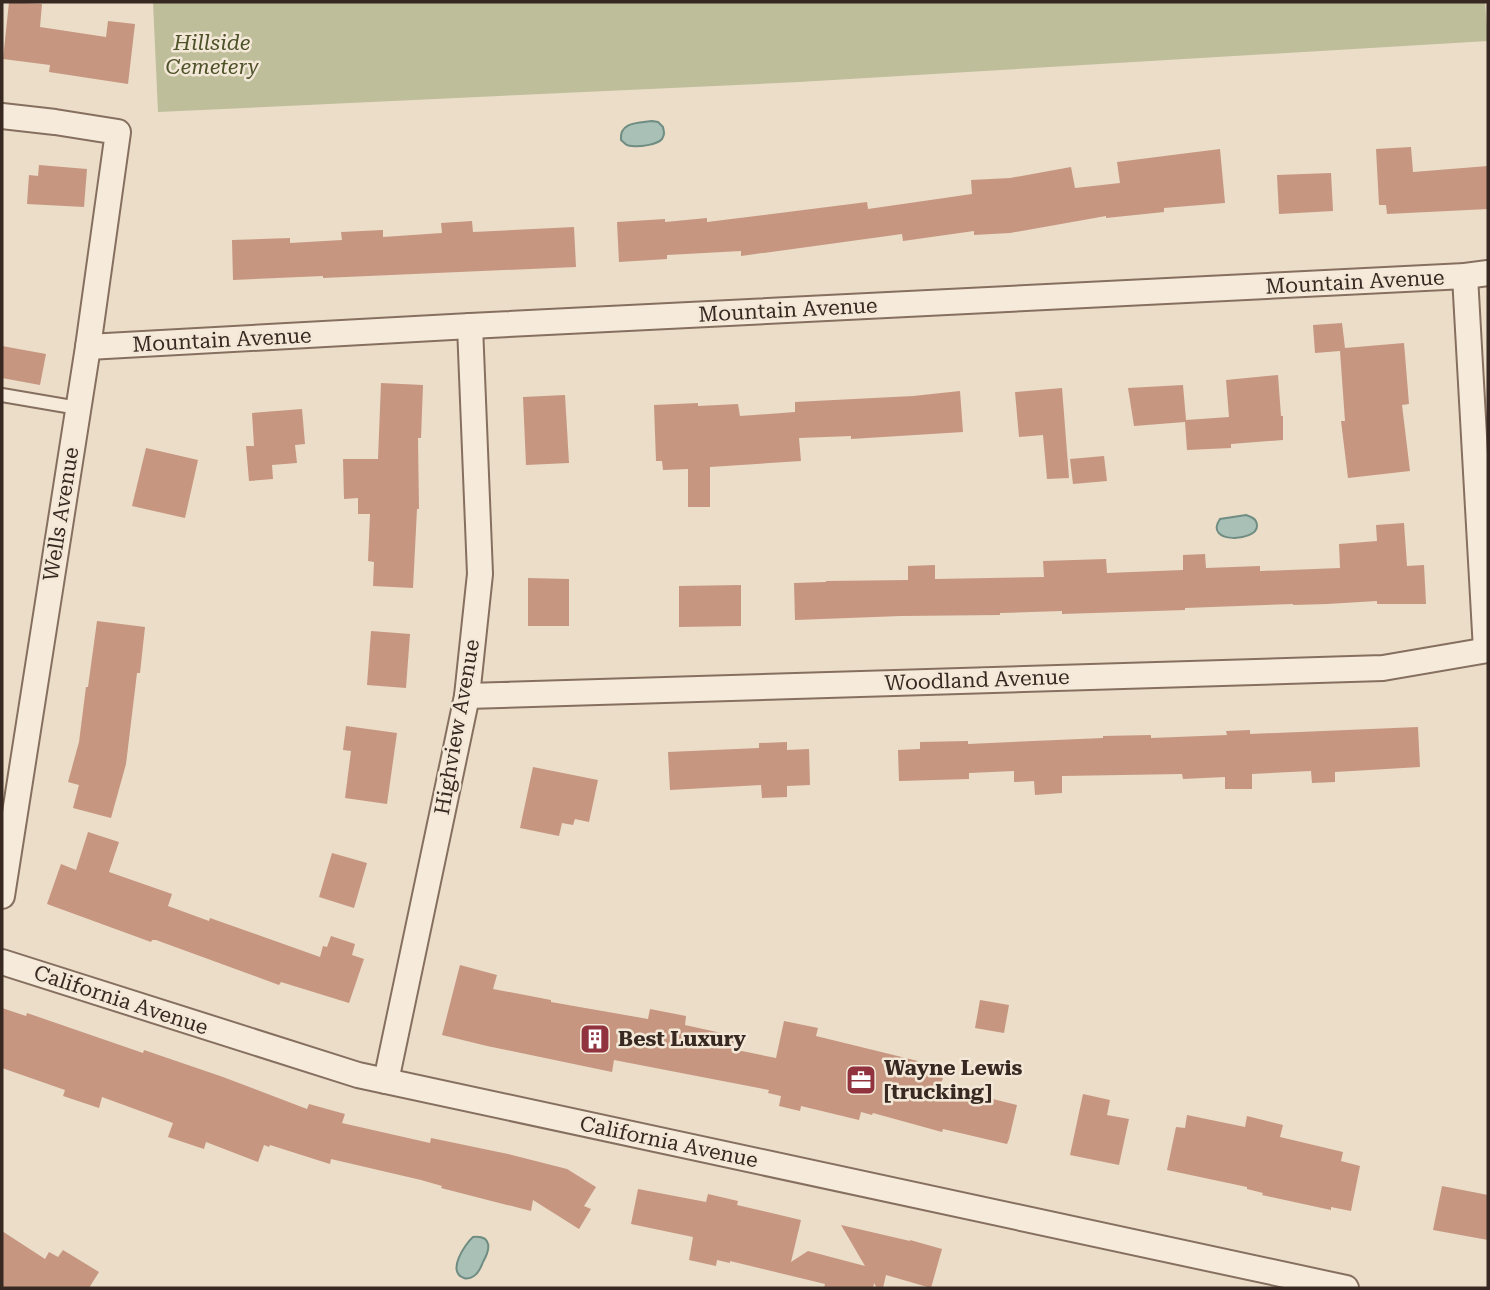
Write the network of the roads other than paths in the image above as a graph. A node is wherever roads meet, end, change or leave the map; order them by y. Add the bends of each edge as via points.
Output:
1 (2, 116) edge
2 (1476, 275) edge
3 (470, 326) junction
4 (88, 347) junction
5 (2, 395) edge
6 (78, 408) junction
7 (1487, 650) edge
8 (467, 696) junction
9 (2, 896) edge
10 (2, 962) edge
11 (386, 1081) junction
12 (1346, 1288) edge

1 - 4 street, Wells Avenue via 118,132
2 - 3 street, Mountain Avenue
2 - 7 street
3 - 4 street, Mountain Avenue
3 - 8 street, Highview Avenue via 480,574
4 - 6 street, Wells Avenue
5 - 6 lane
6 - 9 street, Wells Avenue
7 - 8 street, Woodland Avenue via 1383,668
8 - 11 street, Highview Avenue
10 - 11 street, California Avenue
11 - 12 street, California Avenue

